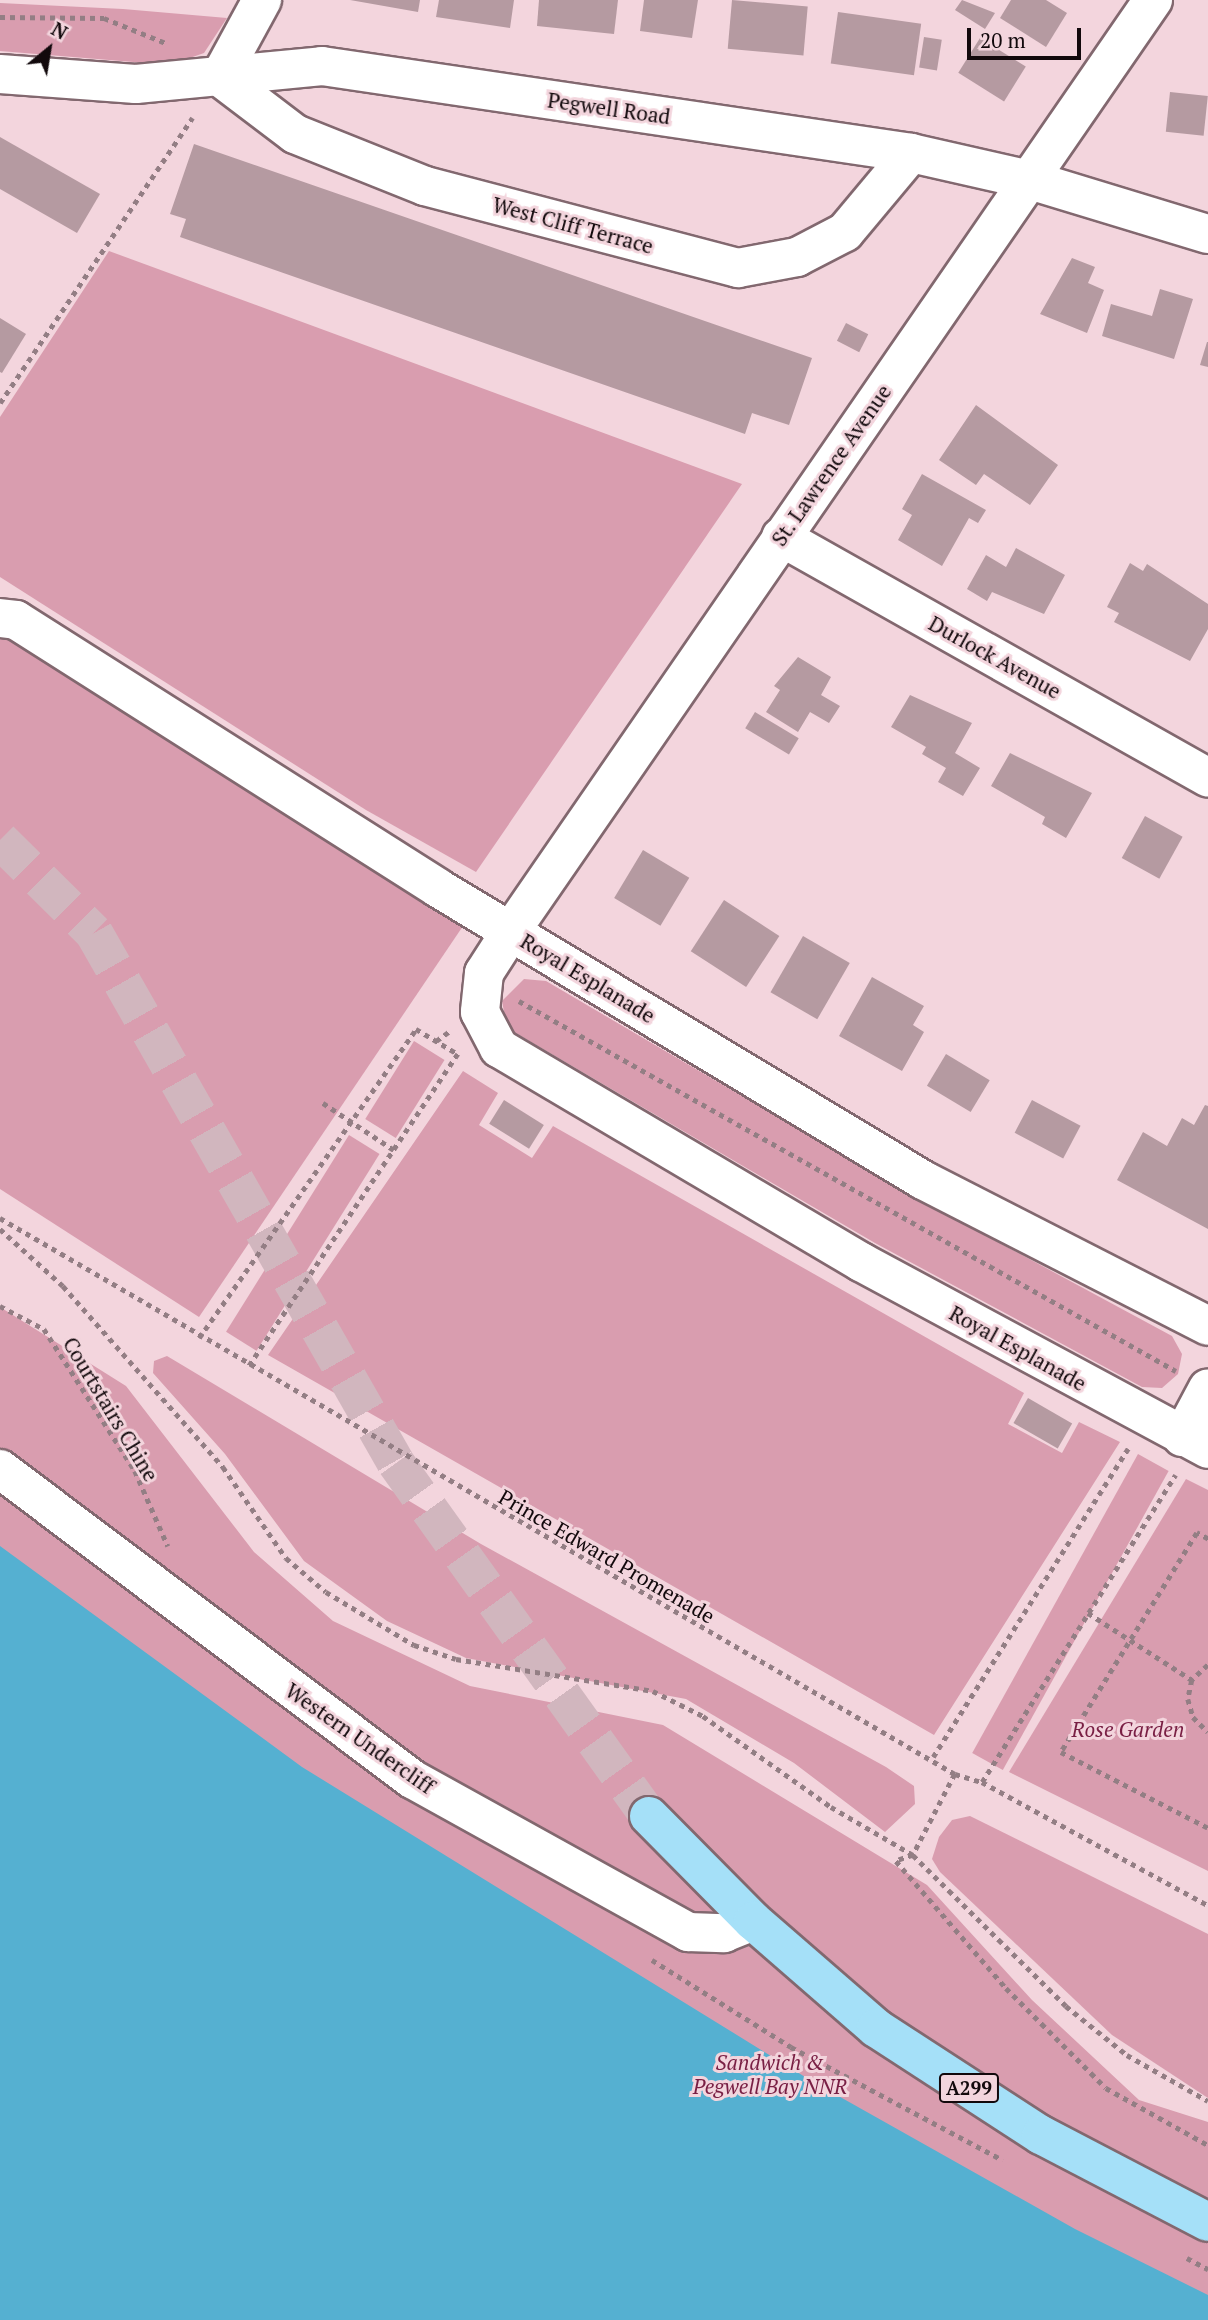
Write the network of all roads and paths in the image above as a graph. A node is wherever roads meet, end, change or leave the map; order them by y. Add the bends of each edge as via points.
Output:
1 (262, 0) edge
2 (1153, 0) edge
3 (0, 17) edge
4 (0, 74) edge
5 (202, 80) junction
6 (911, 153) junction
7 (1030, 180) junction
8 (1208, 234) edge
9 (0, 402) edge
10 (781, 537) junction
11 (0, 618) edge
12 (1208, 778) edge
13 (511, 931) junction
14 (484, 973) junction
15 (323, 1103) dead end
16 (350, 1121) junction
17 (394, 1150) junction
18 (0, 1218) edge
19 (0, 1229) edge
20 (0, 1306) edge
21 (1208, 1326) edge
22 (199, 1338) junction
23 (249, 1366) junction
24 (1196, 1381) edge
25 (1133, 1440) dead end
26 (1190, 1451) edge
27 (0, 1469) edge
28 (1208, 1539) edge
29 (170, 1551) dead end
30 (1088, 1613) junction
31 (1130, 1640) junction
32 (1208, 1665) edge
33 (1192, 1680) junction
34 (1208, 1732) edge
35 (933, 1757) junction
36 (955, 1774) junction
37 (982, 1782) junction
38 (649, 1816) tunnel mouth
39 (1208, 1828) edge
40 (913, 1855) junction
41 (1208, 1905) edge
42 (753, 1921) junction
43 (1208, 2101) edge
44 (1208, 2145) edge
45 (1208, 2222) edge

1 - 5 street
2 - 7 street, St. Lawrence Avenue
3 - 5 path via 104,18 136,26 164,39
4 - 5 street, Pegwell Road
5 - 6 street, Pegwell Road via 321,66
5 - 6 street, West Cliff Terrace via 295,134 425,186 738,268 797,257 845,232
5 - 9 path
6 - 7 street, Pegwell Road
7 - 8 street, Pegwell Road
7 - 10 street, St. Lawrence Avenue
10 - 12 street, Durlock Avenue
10 - 13 street, St. Lawrence Avenue
11 - 13 street via 16,620
13 - 14 street, Royal Esplanade
13 - 21 street, Royal Esplanade via 923,1180
14 - 24 path via 523,1004 846,1190
14 - 26 street, Royal Esplanade via 480,1012 499,1048
15 - 16 path
16 - 17 path
16 - 17 path via 416,1028 458,1054
16 - 22 path
17 - 23 path
18 - 22 path, Prince Edward Promenade
19 - 40 path via 63,1286 223,1467 286,1558 326,1592 414,1645 456,1659 653,1691 762,1752 831,1807
20 - 29 path, Courtstairs Chine via 44,1329 135,1471
22 - 23 path, Prince Edward Promenade
23 - 35 path, Prince Edward Promenade
24 - 26 street
25 - 35 path
26 - 30 path
27 - 42 street, Western Undercliff via 412,1779 688,1932 724,1933
28 - 31 path via 1198,1533
30 - 31 path
30 - 37 path
31 - 33 path
31 - 39 path via 1061,1752
32 - 33 path
33 - 34 path via 1193,1717
35 - 36 path, Prince Edward Promenade
36 - 37 path, Prince Edward Promenade
36 - 40 path
37 - 41 path, Prince Edward Promenade
38 - 42 highway, A299
40 - 43 path via 1066,2006 1126,2055
40 - 44 path via 896,1861 1006,1988 1106,2088
42 - 45 highway, A299 via 876,2028 1041,2135

